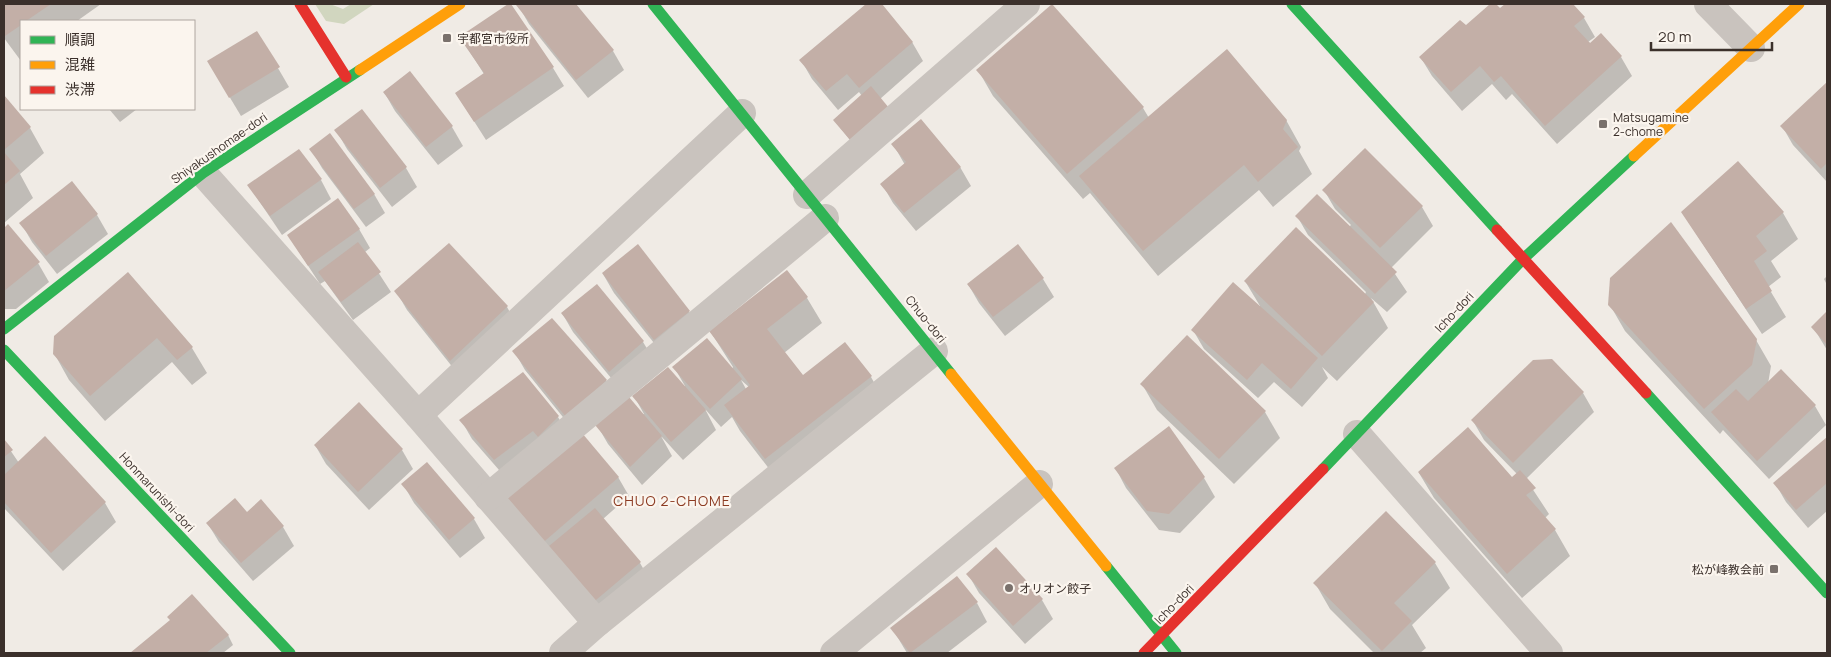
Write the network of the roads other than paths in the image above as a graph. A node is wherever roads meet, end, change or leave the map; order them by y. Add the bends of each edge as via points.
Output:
1 (300, 4) edge
2 (460, 4) edge
3 (652, 4) edge
4 (1026, 4) edge
5 (1292, 4) edge
6 (1708, 4) edge
7 (1799, 4) edge
8 (1751, 48) junction
9 (346, 78) junction
10 (742, 113) junction
11 (203, 173) junction
12 (807, 195) junction
13 (825, 218) junction
14 (1522, 260) junction
15 (4, 329) edge
16 (4, 350) edge
17 (934, 351) junction
18 (418, 415) junction
19 (1357, 434) junction
20 (1039, 484) junction
21 (488, 496) junction
22 (1827, 593) edge
23 (597, 623) junction
24 (1162, 636) junction
25 (290, 653) edge
26 (563, 653) edge
27 (834, 653) edge
28 (1144, 653) edge
29 (1176, 653) edge
30 (1549, 653) edge

1 - 9 street
2 - 9 street, Shiyakushomae-dori
3 - 10 street, Chuo-dori
4 - 12 street
5 - 14 street
6 - 8 street
7 - 8 street, Icho-dori
8 - 14 street, Icho-dori
9 - 11 street, Shiyakushomae-dori
10 - 12 street, Chuo-dori
10 - 18 street
11 - 15 street, Shiyakushomae-dori
11 - 18 street
12 - 13 street, Chuo-dori
13 - 17 street, Chuo-dori
13 - 21 street
14 - 19 street, Icho-dori
14 - 22 street
16 - 25 street, Honmarunishi-dori
17 - 20 street, Chuo-dori
17 - 23 street
18 - 21 street
19 - 24 street, Icho-dori
19 - 30 street
20 - 24 street, Chuo-dori
20 - 27 street
21 - 23 street
23 - 26 street
24 - 28 street, Icho-dori
24 - 29 street, Chuo-dori

